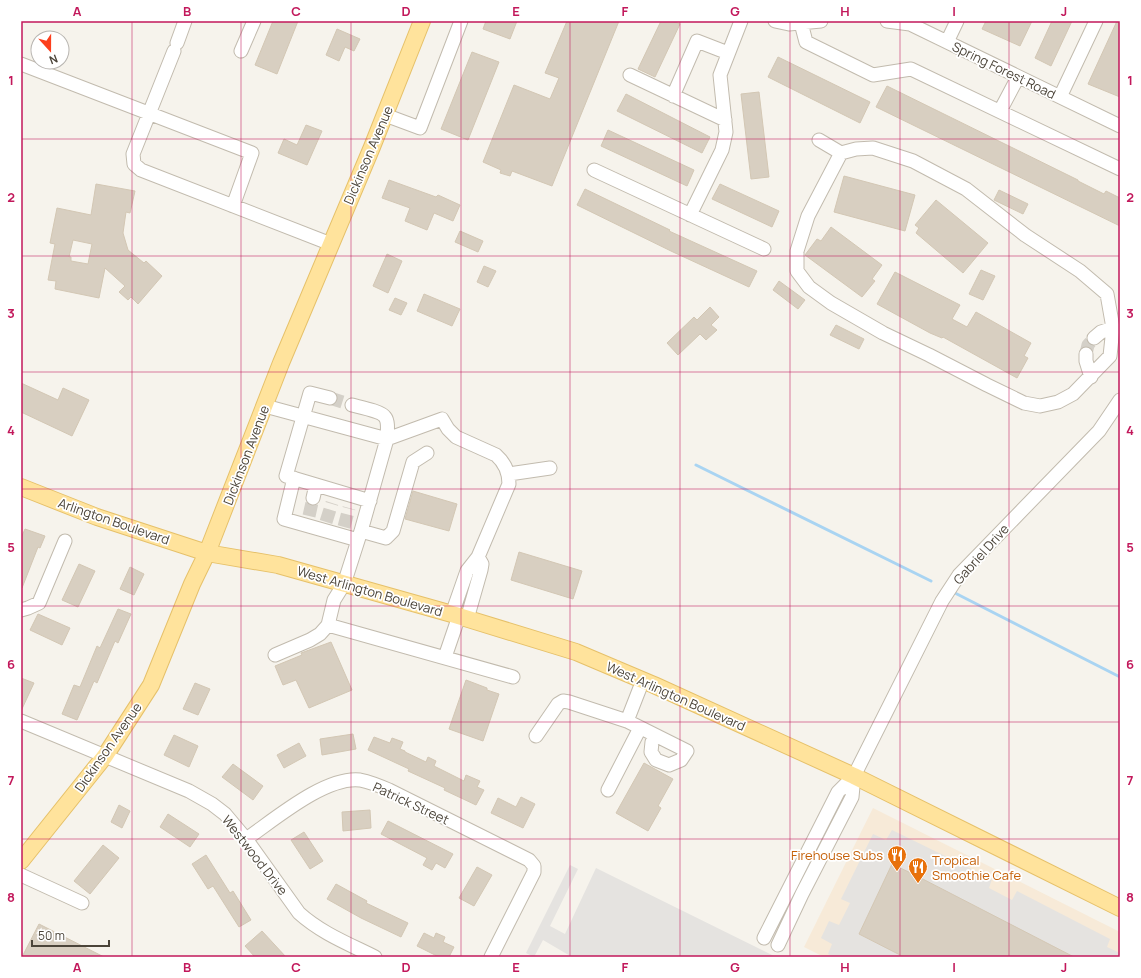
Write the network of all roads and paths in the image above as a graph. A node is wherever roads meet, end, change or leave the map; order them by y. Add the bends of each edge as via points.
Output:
1 (185, 21) edge
2 (254, 21) edge
3 (422, 21) edge
4 (461, 21) edge
5 (741, 21) edge
6 (775, 21) edge
7 (821, 21) edge
8 (887, 21) edge
9 (957, 21) edge
10 (1096, 21) edge
11 (801, 23) junction
12 (947, 42) junction
13 (241, 51) dead end
14 (728, 53) junction
15 (21, 64) edge
16 (630, 75) dead end
17 (1018, 77) junction
18 (672, 96) junction
19 (1060, 97) junction
20 (1000, 112) junction
21 (149, 114) junction
22 (385, 115) junction
23 (725, 120) junction
24 (1120, 126) edge
25 (819, 140) dead end
26 (841, 153) junction
27 (1120, 169) edge
28 (594, 170) dead end
29 (233, 206) junction
30 (690, 215) junction
31 (331, 244) junction
32 (764, 249) dead end
33 (1113, 328) junction
34 (1094, 338) tunnel mouth
35 (1086, 354) tunnel mouth
36 (1115, 359) edge
37 (1091, 377) junction
38 (330, 398) tunnel mouth
39 (1120, 400) edge
40 (352, 405) tunnel mouth
41 (265, 406) junction
42 (303, 416) junction
43 (387, 439) junction
44 (427, 453) dead end
45 (550, 468) dead end
46 (509, 474) junction
47 (294, 478) junction
48 (316, 485) junction
49 (21, 487) edge
50 (313, 498) tunnel mouth
51 (370, 501) junction
52 (359, 535) junction
53 (65, 541) dead end
54 (207, 553) junction
55 (344, 584) junction
56 (21, 610) edge
57 (459, 616) junction
58 (328, 625) junction
59 (275, 655) dead end
60 (445, 657) junction
61 (513, 677) dead end
62 (643, 680) junction
63 (21, 721) edge
64 (627, 722) junction
65 (640, 728) junction
66 (536, 736) dead end
67 (656, 736) dead end
68 (105, 756) junction
69 (854, 776) junction
70 (608, 790) dead end
71 (246, 840) junction
72 (21, 861) edge
73 (21, 875) edge
74 (82, 903) dead end
75 (1120, 908) edge
76 (764, 938) dead end
77 (778, 945) dead end
78 (375, 957) edge
79 (491, 957) edge

1 - 21 street
2 - 13 street
3 - 22 main road, Dickinson Avenue
4 - 22 street via 420,128
5 - 14 street
6 - 11 street
7 - 11 street
8 - 12 street, Spring Forest Road via 910,24
9 - 12 street
10 - 19 street
11 - 20 street via 806,42 873,75 911,69
12 - 17 street, Spring Forest Road
14 - 18 street via 697,41
14 - 23 street via 720,75
15 - 21 street
16 - 18 street
17 - 19 street, Spring Forest Road
17 - 20 street
18 - 23 street
19 - 24 street, Spring Forest Road
20 - 27 street
21 - 29 street via 133,154 134,164 141,170
21 - 29 street via 252,153
22 - 31 main road, Dickinson Avenue
23 - 30 street via 726,132 722,150
25 - 26 street
26 - 33 street via 873,148 913,161 966,189 1025,235 1080,271 1107,294
26 - 37 street via 808,216 796,251 797,270 809,287 883,333 1024,403 1040,406 1058,402 1073,394
28 - 30 street
29 - 31 street
30 - 32 street
31 - 41 main road, Dickinson Avenue via 280,363
33 - 34 street via 1101,332
33 - 36 street
35 - 37 street
36 - 37 street
38 - 42 street via 310,392
39 - 69 street, Gabriel Drive via 1100,431 959,575 942,601
40 - 43 street via 385,416
41 - 42 street
41 - 54 main road, Dickinson Avenue
42 - 43 street
42 - 47 street via 286,476
43 - 46 street via 442,419 456,437 501,460
43 - 51 street
44 - 52 street via 413,462 393,531 386,538
45 - 46 street
46 - 57 street via 509,484 478,557 482,564 481,570
47 - 48 street
47 - 52 street via 284,519 308,521
48 - 50 street
48 - 51 street via 334,497 350,502
49 - 54 main road, Arlington Boulevard via 97,517
51 - 52 street
52 - 55 street
53 - 56 street via 39,603
54 - 55 main road, West Arlington Boulevard via 278,566
54 - 68 main road, Dickinson Avenue via 151,685
55 - 57 main road, West Arlington Boulevard
55 - 58 street via 334,600
57 - 60 street
57 - 62 main road, West Arlington Boulevard via 576,652
58 - 59 street via 310,640
58 - 60 street
60 - 61 street
62 - 64 street
62 - 69 main road, West Arlington Boulevard
63 - 68 street, Westwood Drive
64 - 65 street
64 - 66 street via 563,701 558,704
65 - 67 street
65 - 70 street
68 - 71 street, Westwood Drive via 189,791 212,804 225,814
68 - 72 main road, Dickinson Avenue
69 - 75 main road, West Arlington Boulevard
69 - 76 street via 838,792
69 - 77 street via 852,796
71 - 78 street, Westwood Drive via 299,913 320,930
71 - 79 street, Patrick Street via 304,799 336,782 359,780 389,790 529,860 534,866 534,872
73 - 74 street

